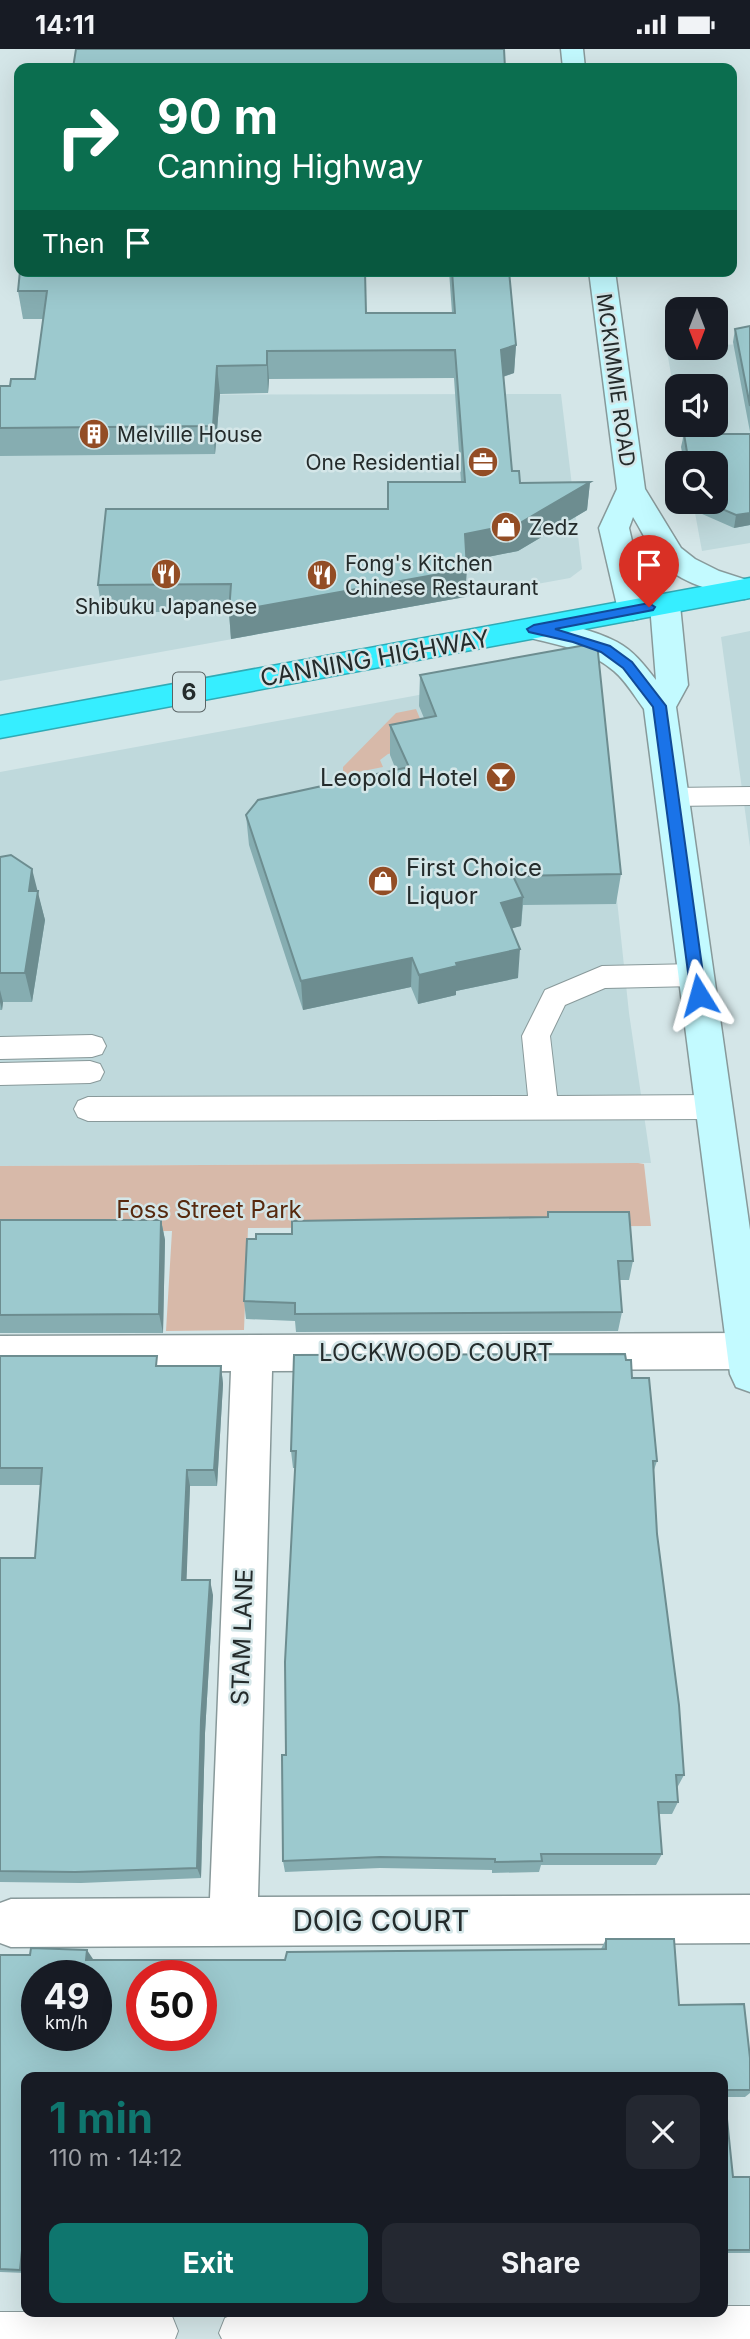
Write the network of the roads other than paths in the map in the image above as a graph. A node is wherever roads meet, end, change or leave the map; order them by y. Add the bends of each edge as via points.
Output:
1 (603, 277) edge
2 (631, 489) junction
3 (747, 588) edge
4 (665, 605) junction
5 (633, 610) junction
6 (534, 629) junction
7 (660, 706) junction
8 (0, 727) edge
9 (750, 796) edge
10 (672, 797) junction
11 (696, 975) junction
12 (0, 1048) edge
13 (0, 1074) edge
14 (714, 1107) junction
15 (544, 1108) junction
16 (88, 1109) dead end
17 (742, 1267) edge
18 (251, 1353) junction
19 (0, 1354) edge
20 (748, 1363) edge
21 (750, 1919) edge
22 (233, 1921) junction
23 (11, 1923) dead end
24 (750, 2327) edge
25 (157, 2331) dead end
26 (0, 2333) edge
27 (240, 2333) dead end

1 - 2 main road, MCKIMMIE ROAD
2 - 3 main road, MCKIMMIE ROAD via 670,554 684,566
2 - 5 main road, MCKIMMIE ROAD via 614,528
3 - 4 highway, CANNING HIGHWAY / 6
4 - 5 highway, CANNING HIGHWAY / 6
4 - 7 main road via 673,685
5 - 6 highway, CANNING HIGHWAY / 6
6 - 7 main road via 606,649 627,665
6 - 8 highway, CANNING HIGHWAY / 6
7 - 10 main road
9 - 10 lane
10 - 11 main road
11 - 14 main road
11 - 15 lane via 602,977 555,997 536,1035
12 - 13 lane via 91,1059
14 - 15 lane
14 - 17 main road
15 - 16 lane
17 - 20 main road
18 - 19 street, LOCKWOOD COURT
18 - 20 street, LOCKWOOD COURT
18 - 22 street, STAM LANE
21 - 22 street, DOIG COURT
22 - 23 street, DOIG COURT
24 - 27 lane
25 - 26 lane

